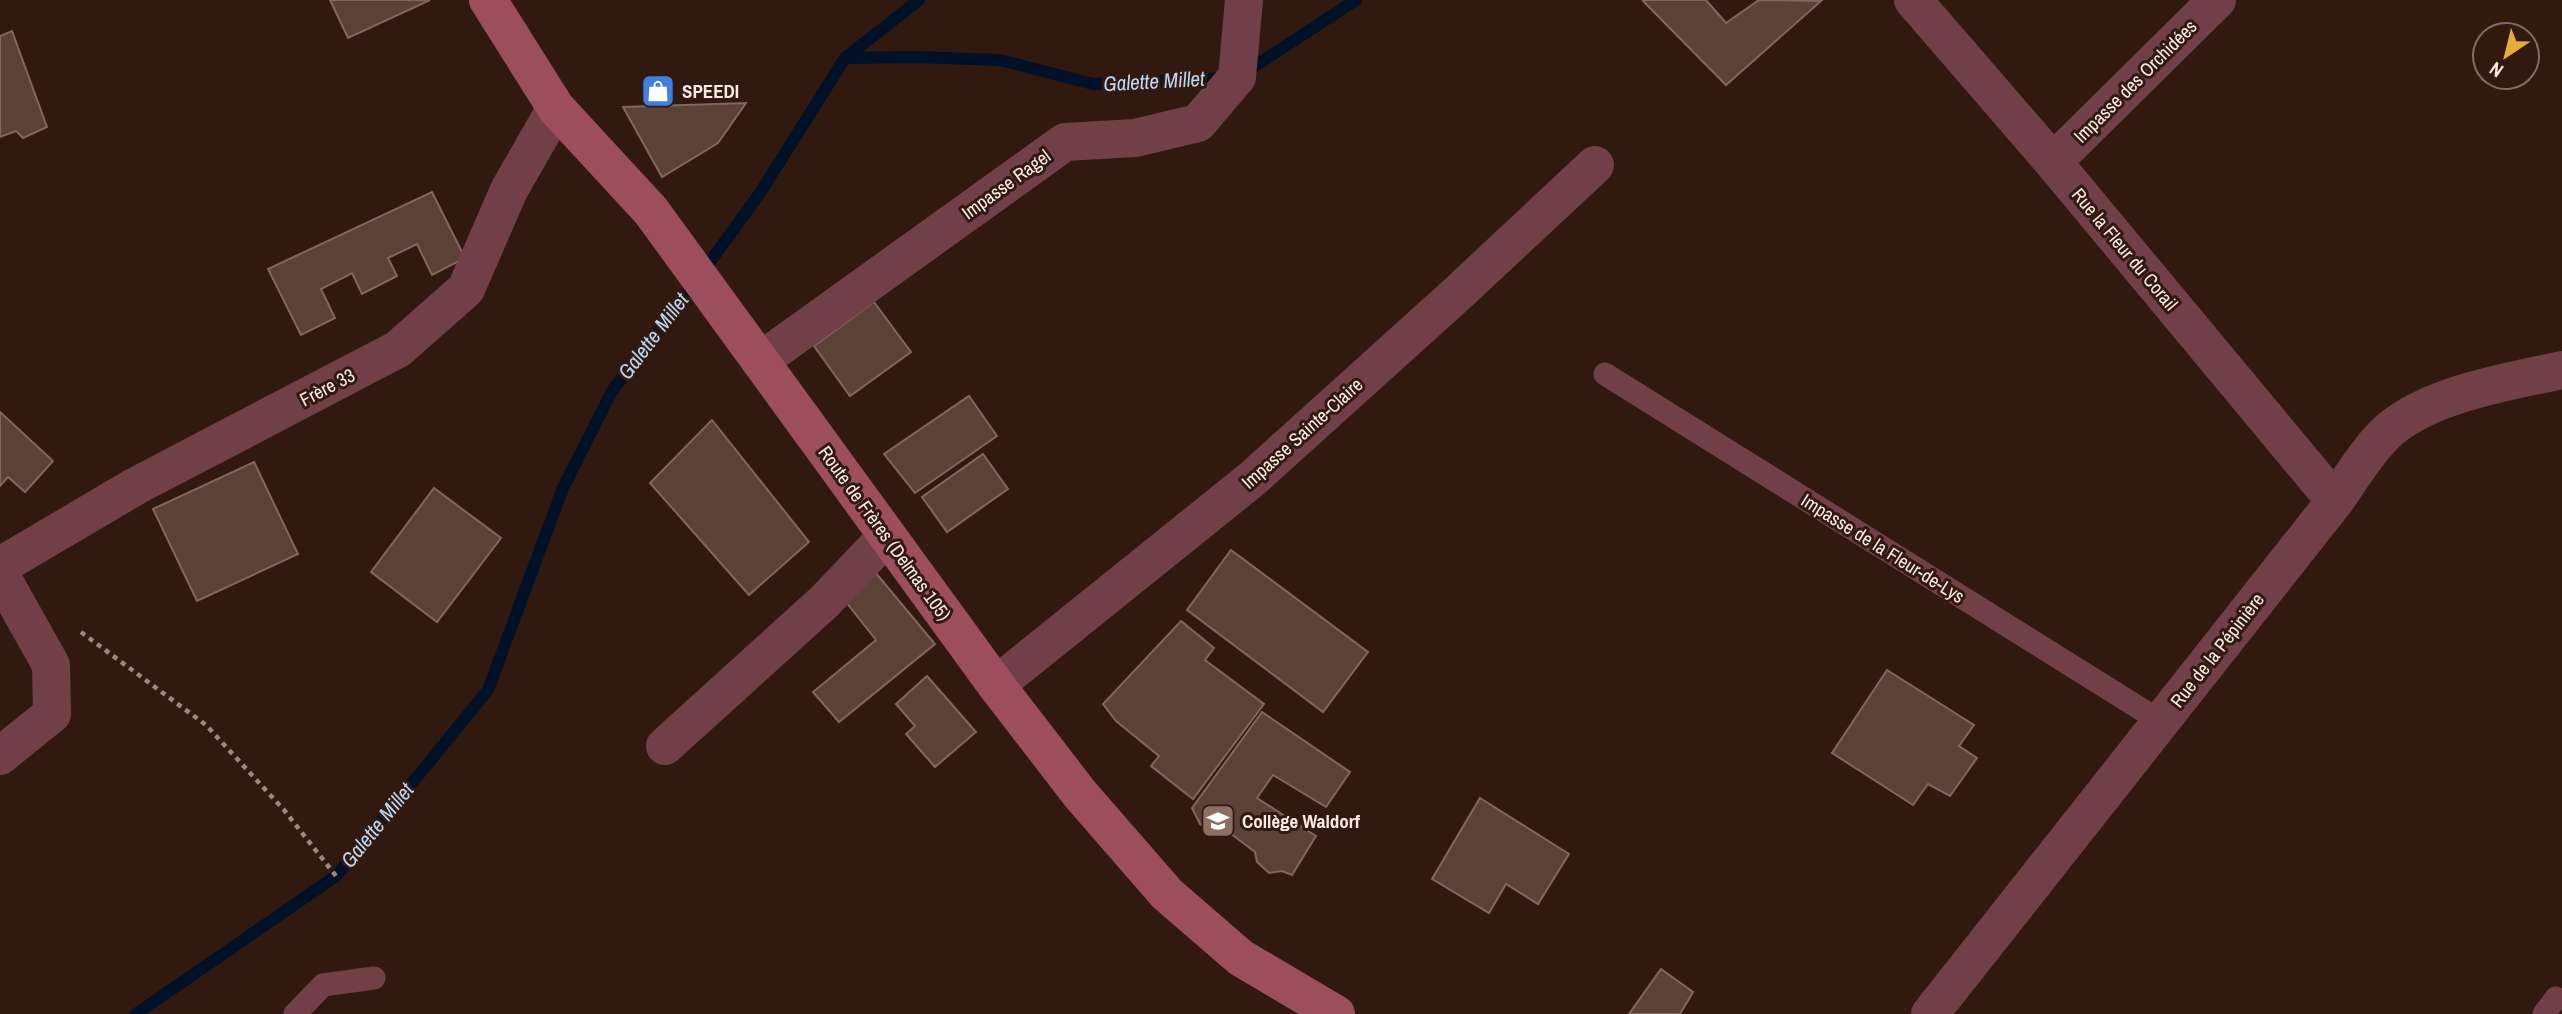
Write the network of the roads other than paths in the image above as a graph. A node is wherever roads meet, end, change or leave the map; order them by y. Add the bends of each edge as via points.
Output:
1 (488, 0) edge
2 (1244, 0) edge
3 (1913, 0) edge
4 (2217, 0) edge
5 (556, 108) junction
6 (2053, 162) junction
7 (1595, 165) dead end
8 (749, 347) junction
9 (2562, 370) edge
10 (1605, 374) dead end
11 (2335, 501) junction
12 (887, 536) junction
13 (0, 566) edge
14 (0, 574) edge
15 (996, 685) junction
16 (2160, 721) junction
17 (665, 746) dead end
18 (0, 756) edge
19 (374, 978) dead end
20 (295, 1014) edge
21 (1336, 1014) edge
22 (1930, 1014) edge

1 - 5 main road, Route de Frères (Delmas 105)
2 - 8 street, Impasse Ragel via 1237,77 1198,123 1135,138 1065,142
3 - 6 street, Rue la Fleur du Corail
4 - 6 street, Impasse des Orchidées
5 - 8 main road, Route de Frères (Delmas 105) via 651,211
5 - 13 street, Frère 33 via 509,190 466,289 398,349 136,486
6 - 11 street, Rue la Fleur du Corail
7 - 15 street, Impasse Sainte-Claire via 1252,479
8 - 12 main road, Route de Frères (Delmas 105)
9 - 11 street, Rue de la Pépinière via 2424,407 2383,435
10 - 16 lane, Impasse de la Fleur-de-Lys
11 - 16 street, Rue de la Pépinière
12 - 15 main road, Route de Frères (Delmas 105)
12 - 17 street via 824,602
14 - 18 street via 51,665 52,714
15 - 21 main road, Route de Frères (Delmas 105) via 1080,794 1167,894 1241,958
16 - 22 street, Rue de la Pépinière
19 - 20 lane via 323,985

